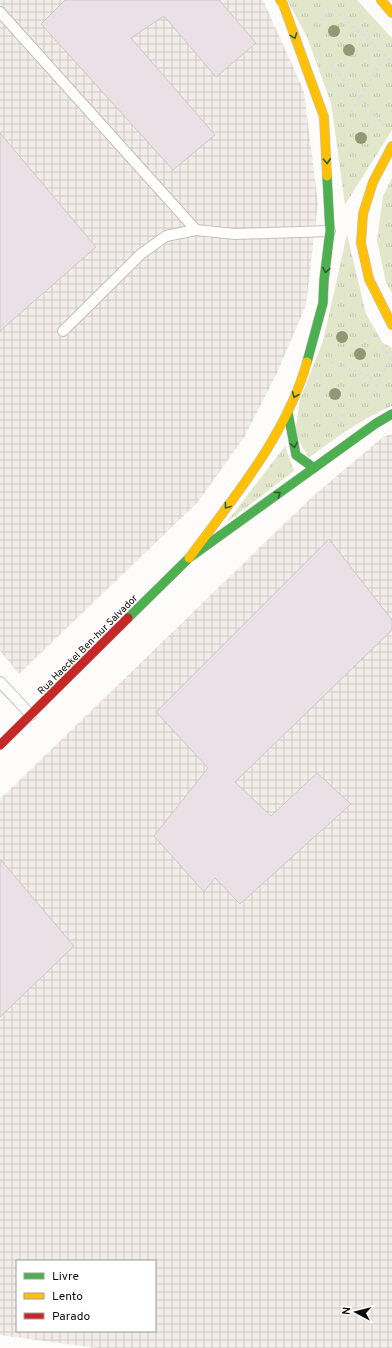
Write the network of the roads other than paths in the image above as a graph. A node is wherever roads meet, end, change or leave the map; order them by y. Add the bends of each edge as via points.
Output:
1 (280, 0) edge
2 (0, 12) edge
3 (392, 146) edge
4 (196, 230) junction
5 (334, 231) junction
6 (392, 325) edge
7 (63, 331) dead end
8 (288, 412) junction
9 (392, 414) edge
10 (314, 468) junction
11 (189, 558) junction
12 (0, 682) edge
13 (30, 715) junction
14 (0, 745) edge

1 -> 5 street, Rua Haeckel Ben-hur Salvador via 324,117
2 - 4 lane
3 - 6 street via 373,182 358,230 369,279
4 - 5 lane via 234,234
4 - 7 lane via 166,236 140,254
5 -> 8 street, Rua Haeckel Ben-hur Salvador via 324,280 323,303 303,376
8 -> 10 street via 296,455
8 -> 11 street, Rua Haeckel Ben-hur Salvador via 257,465
9 - 10 street, Rua Haeckel Ben-hur Salvador
11 -> 10 street, Rua Haeckel Ben-hur Salvador
11 - 13 street, Rua Haeckel Ben-hur Salvador
12 - 13 lane
13 - 14 street, Rua Haeckel Ben-hur Salvador

